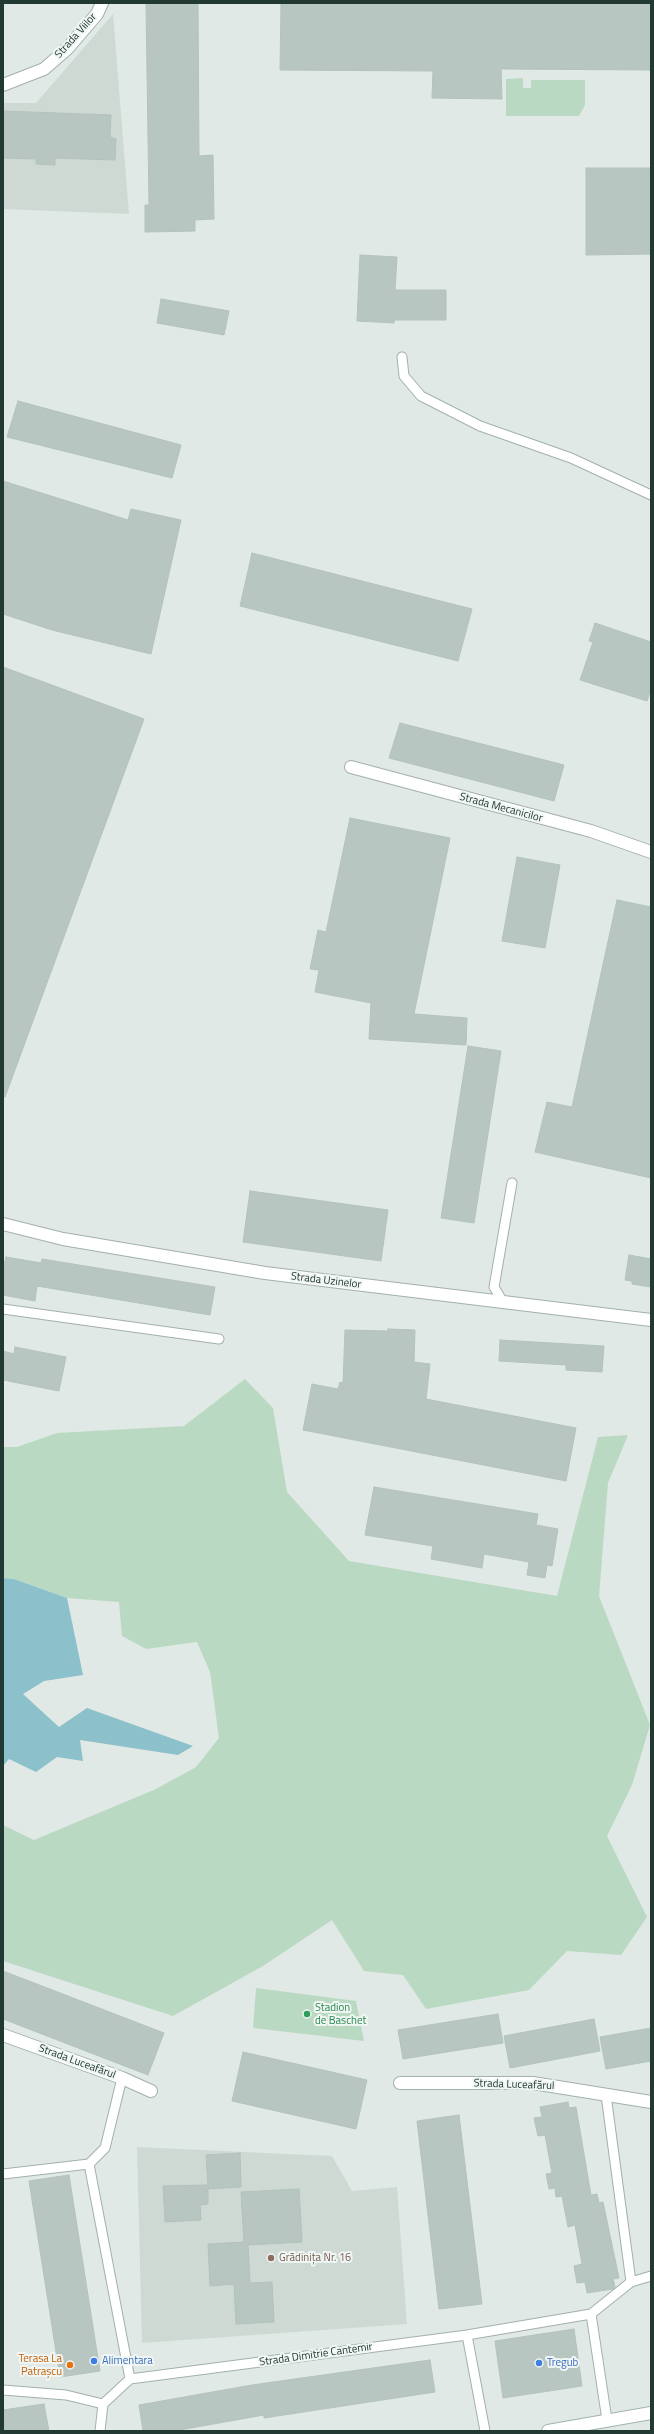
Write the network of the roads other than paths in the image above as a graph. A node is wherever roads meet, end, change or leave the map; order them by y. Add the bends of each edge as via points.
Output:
1 (102, 3) edge
2 (3, 85) edge
3 (402, 357) dead end
4 (651, 495) edge
5 (350, 767) dead end
6 (651, 852) edge
7 (512, 1183) dead end
8 (3, 1224) edge
9 (503, 1302) junction
10 (3, 1308) edge
11 (651, 1320) edge
12 (219, 1339) dead end
13 (3, 2035) edge
14 (122, 2078) junction
15 (400, 2083) dead end
16 (151, 2091) dead end
17 (606, 2095) junction
18 (651, 2102) edge
19 (89, 2164) junction
20 (3, 2174) edge
21 (651, 2276) edge
22 (631, 2282) junction
23 (591, 2314) junction
24 (467, 2334) junction
25 (130, 2379) junction
26 (3, 2390) edge
27 (103, 2404) junction
28 (651, 2413) edge
29 (607, 2420) junction
30 (100, 2431) edge
31 (485, 2431) edge
32 (548, 2431) edge

1 - 2 street, Strada Viilor via 97,14 67,49 44,69
3 - 4 lane via 404,376 421,396 480,426 571,458
5 - 6 street, Strada Mecanicilor via 590,831
7 - 9 lane via 494,1287
8 - 9 street, Strada Uzinelor via 64,1239 265,1273
9 - 11 street, Strada Uzinelor
10 - 12 lane
13 - 14 street, Strada Luceafărul
14 - 16 street, Strada Luceafărul
14 - 19 lane via 105,2148
15 - 17 street, Strada Luceafărul via 533,2083
17 - 18 street, Strada Luceafărul
17 - 22 lane
19 - 20 lane
19 - 25 lane
21 - 22 lane
22 - 23 lane
23 - 24 lane, Strada Dimitrie Cantemir
23 - 29 lane
24 - 25 lane, Strada Dimitrie Cantemir
24 - 31 lane
25 - 27 lane
26 - 27 lane via 66,2395
27 - 30 lane
28 - 29 street
29 - 32 street

